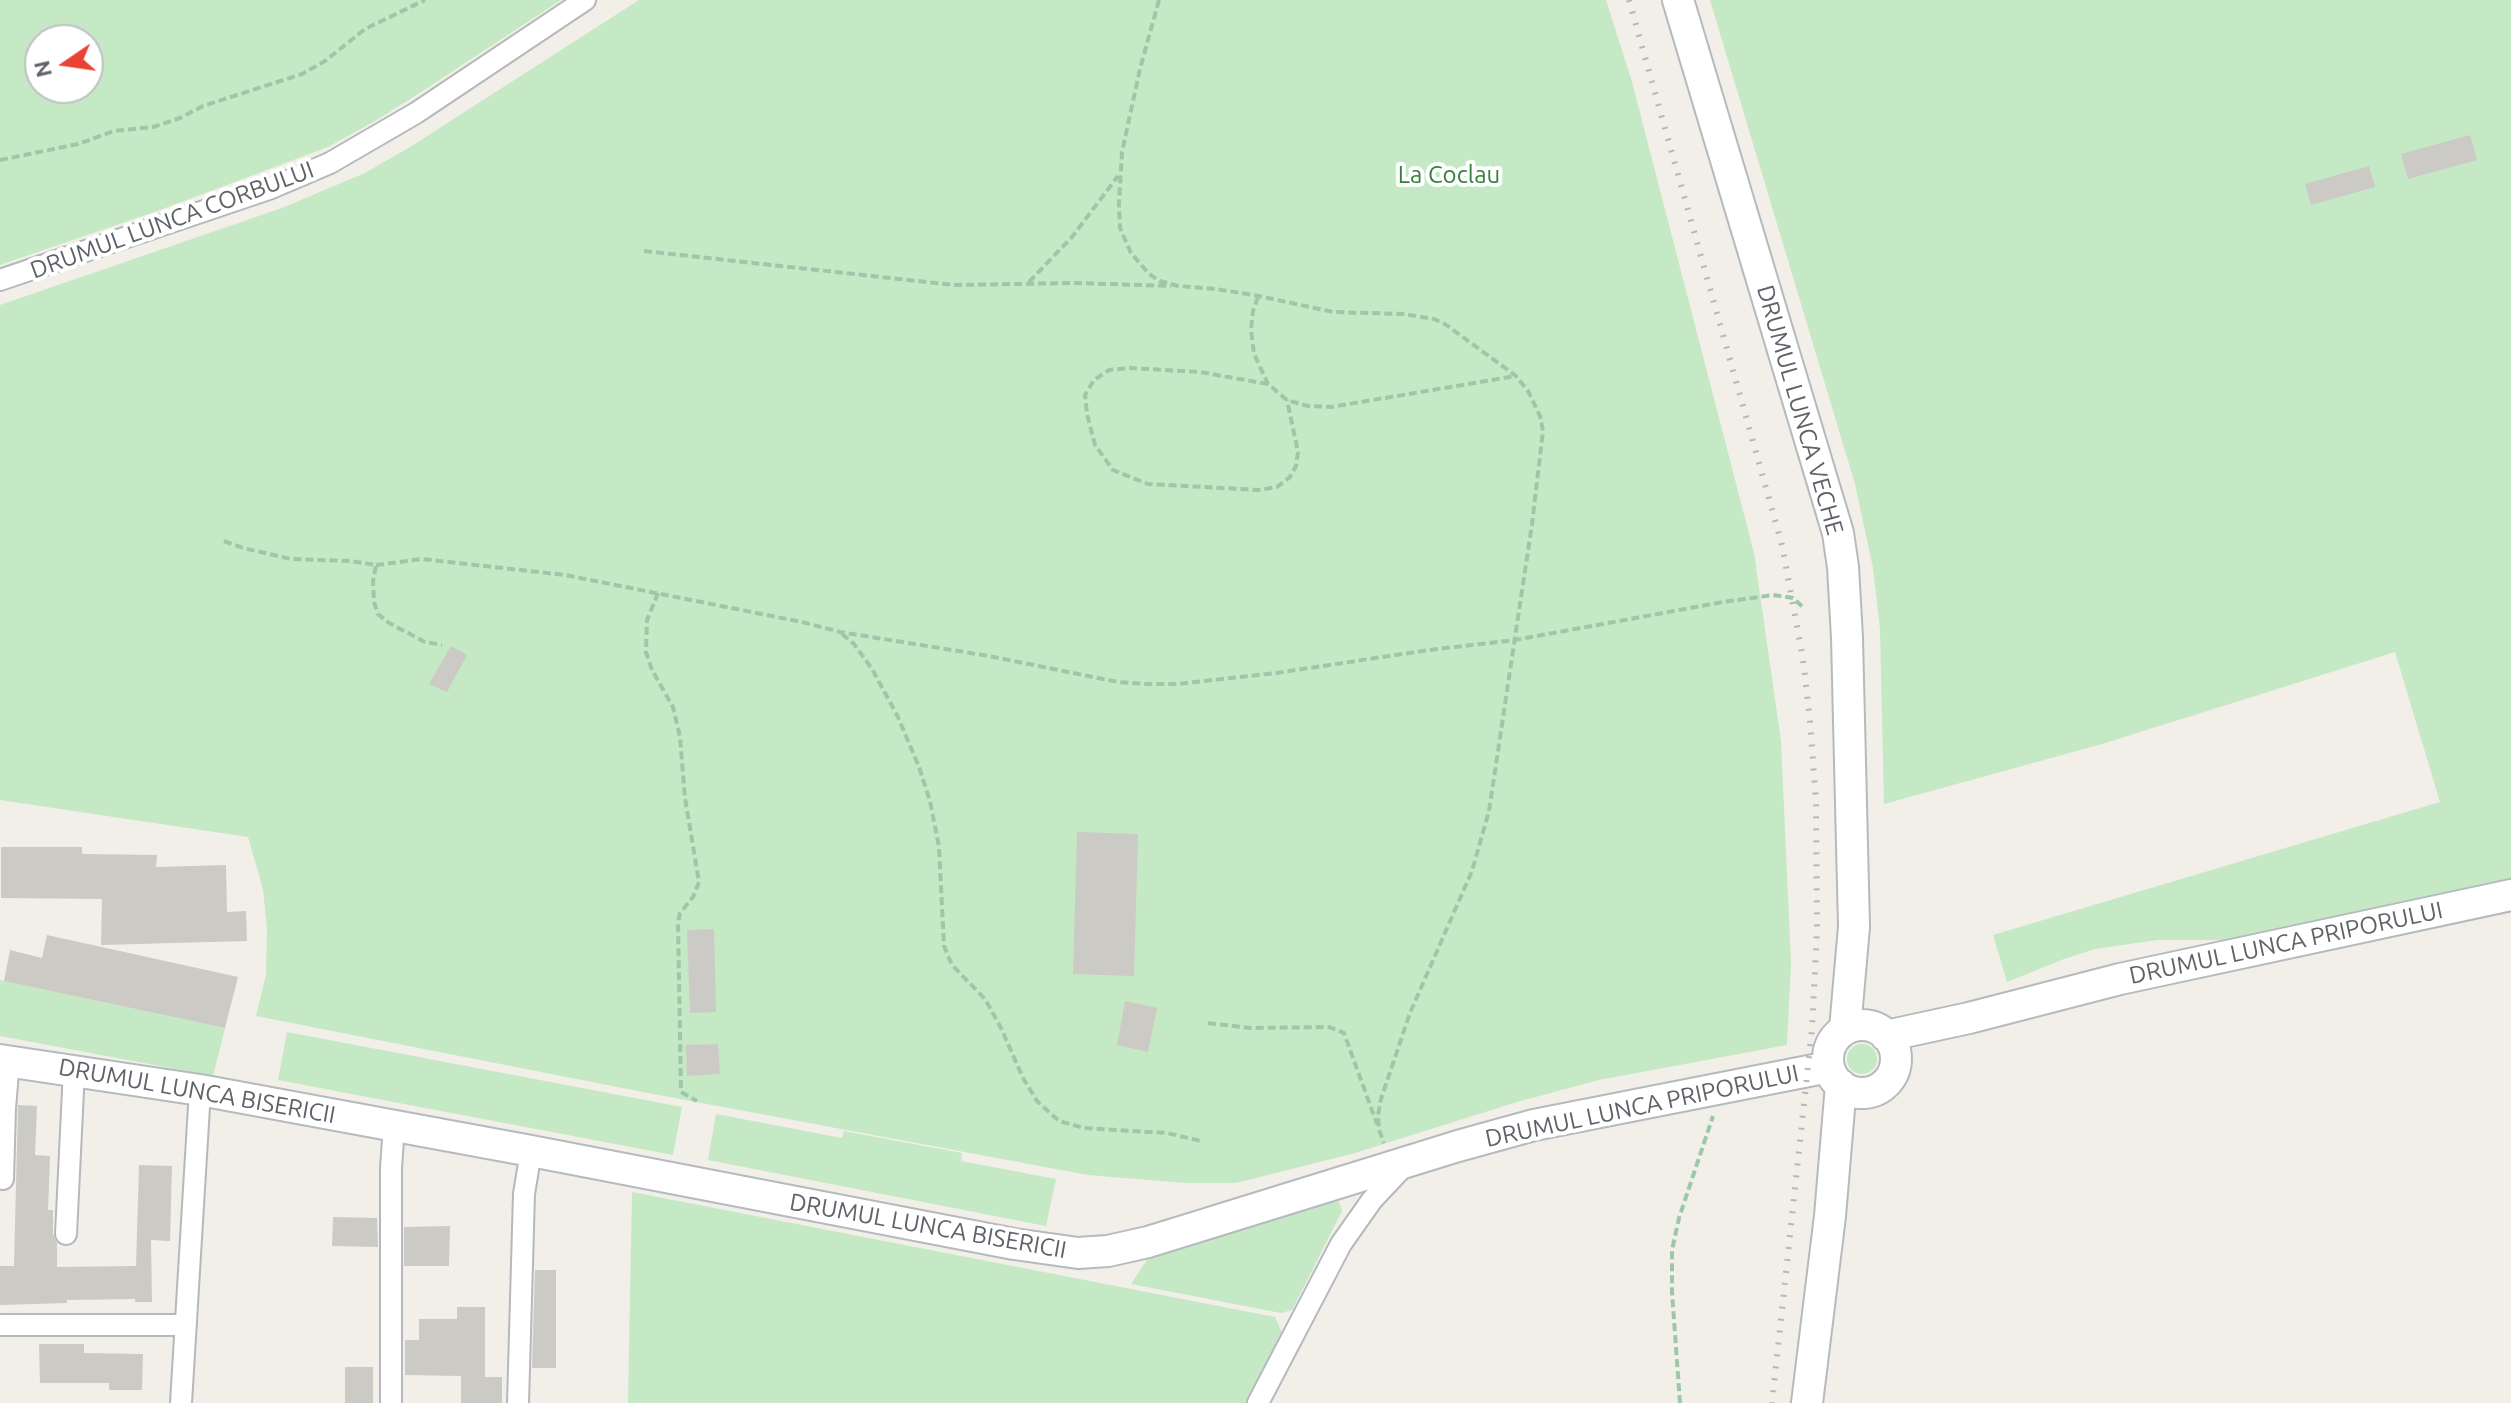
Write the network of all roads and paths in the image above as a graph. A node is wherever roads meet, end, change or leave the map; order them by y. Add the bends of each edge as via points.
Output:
1 (425, 0) edge
2 (585, 0) edge
3 (1159, 0) edge
4 (1678, 0) edge
5 (0, 160) edge
6 (1120, 173) junction
7 (644, 251) dead end
8 (0, 280) edge
9 (1027, 284) junction
10 (1178, 286) junction
11 (1259, 296) junction
12 (1516, 376) junction
13 (1268, 384) junction
14 (1287, 400) junction
15 (224, 541) dead end
16 (376, 565) junction
17 (658, 593) junction
18 (1804, 608) dead end
19 (840, 632) junction
20 (1515, 640) junction
21 (442, 645) dead end
22 (2511, 895) edge
23 (1208, 1023) dead end
24 (1875, 1038) junction
25 (5, 1061) edge
26 (74, 1070) junction
27 (1846, 1081) junction
28 (1722, 1088) junction
29 (200, 1090) junction
30 (697, 1101) dead end
31 (394, 1125) junction
32 (1379, 1130) junction
33 (1201, 1141) dead end
34 (531, 1151) junction
35 (1412, 1160) junction
36 (3, 1179) dead end
37 (66, 1234) dead end
38 (0, 1325) edge
39 (186, 1325) junction
40 (181, 1403) edge
41 (391, 1403) edge
42 (518, 1403) edge
43 (1258, 1403) edge
44 (1680, 1403) edge
45 (1807, 1403) edge

1 - 5 path via 365,29 302,74 153,127 114,131
2 - 8 street, DRUMUL LUNCA CORBULUI via 416,113 330,163 269,189
3 - 6 path
4 - 24 street, DRUMUL LUNCA VECHE via 1838,533 1847,627 1854,927
6 - 9 path via 1052,261
6 - 10 path via 1120,228 1131,253 1149,274
7 - 9 path via 954,285
9 - 10 path
10 - 11 path
11 - 12 path via 1333,312 1434,319
11 - 13 path via 1251,330 1254,354
12 - 14 path via 1331,407
12 - 20 path via 1543,431
13 - 14 path
13 - 14 path via 1200,372 1109,370 1085,395 1087,414 1095,445 1113,470 1148,484 1259,490 1277,487 1296,466
15 - 16 path via 291,559
16 - 17 path via 422,559 565,575
16 - 21 path via 373,592 378,614 425,642
17 - 19 path
17 - 30 path via 647,620 646,652 673,707 680,737 699,882 678,923 681,1092
18 - 20 path via 1793,598 1773,595
19 - 20 path via 1146,684 1276,673
19 - 33 path via 872,669 919,767 939,847 944,946 952,965 985,999 1037,1101 1059,1121 1084,1128 1167,1133
20 - 32 path via 1481,847 1410,1013 1381,1099
22 - 24 street, DRUMUL LUNCA PRIPORULUI
23 - 32 path via 1329,1027 1344,1033
24 - 27 street via 1831,1045 1828,1056
24 - 27 street via 1891,1076 1885,1083
25 - 26 street, DRUMUL LUNCA BISERICII
25 - 36 street
26 - 29 street, DRUMUL LUNCA BISERICII
26 - 37 street
27 - 28 street, DRUMUL LUNCA PRIPORULUI
27 - 45 street
28 - 35 street, DRUMUL LUNCA PRIPORULUI via 1534,1125
28 - 44 path via 1672,1250
29 - 31 street, DRUMUL LUNCA BISERICII
29 - 39 street
31 - 34 street, DRUMUL LUNCA BISERICII
31 - 41 street
32 - 35 path via 1391,1150
34 - 35 street, DRUMUL LUNCA BISERICII via 1078,1253 1148,1242
34 - 42 street via 524,1194
35 - 43 street, DRUMUL LUNCA PRIPORULUI via 1372,1200 1341,1244
38 - 39 street
39 - 40 street

